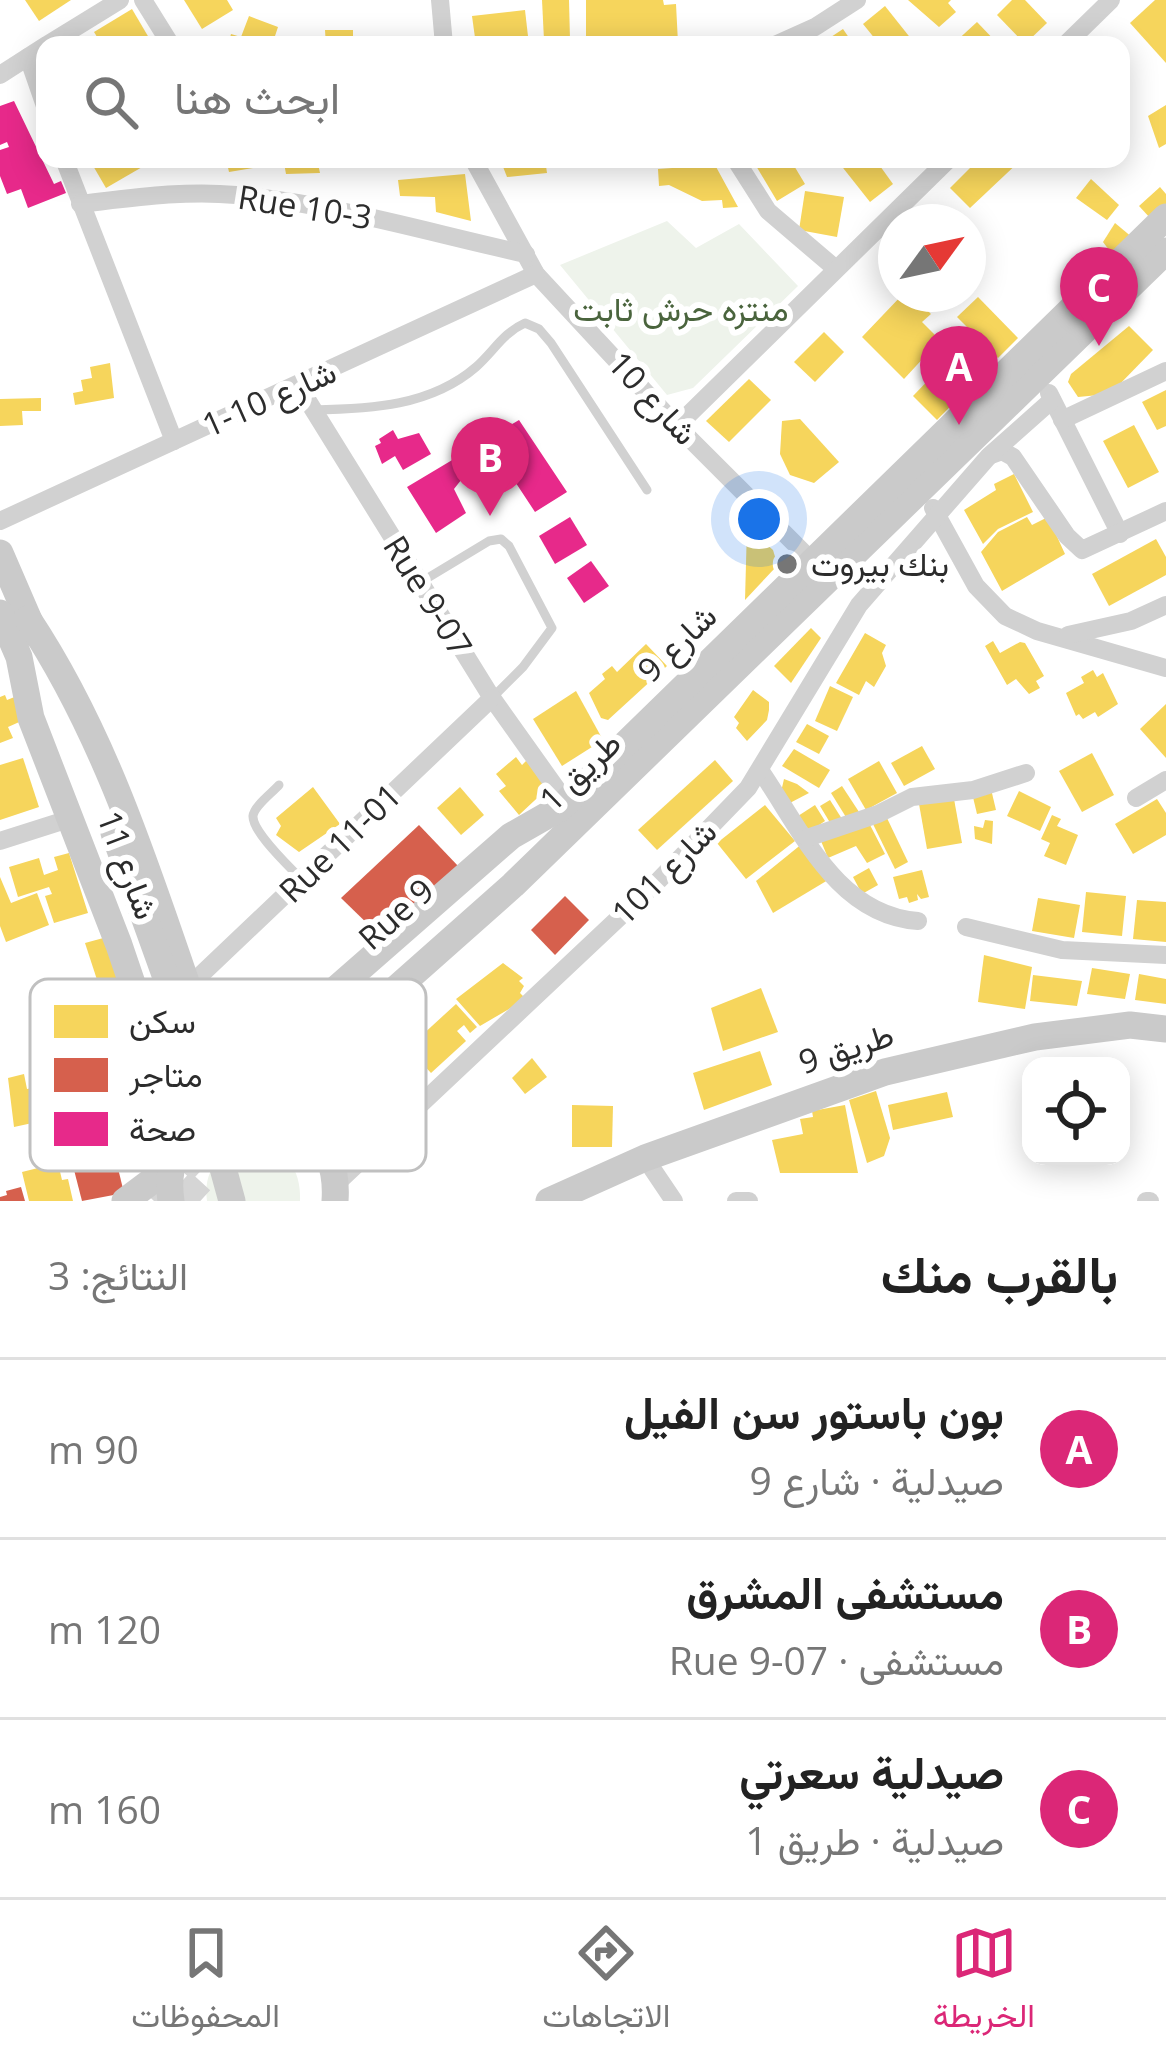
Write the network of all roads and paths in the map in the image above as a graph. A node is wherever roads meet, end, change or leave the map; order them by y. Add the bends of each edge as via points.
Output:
1 (120, 0) edge
2 (143, 0) edge
3 (440, 0) edge
4 (857, 0) edge
5 (1111, 0) edge
6 (61, 36) edge
7 (165, 36) edge
8 (442, 36) edge
9 (795, 36) edge
10 (1074, 36) edge
11 (36, 52) edge
12 (0, 75) edge
13 (67, 168) edge
14 (478, 168) edge
15 (741, 168) edge
16 (940, 168) edge
17 (80, 204) junction
18 (1166, 218) edge
19 (1166, 251) edge
20 (526, 254) junction
21 (836, 269) junction
22 (536, 274) junction
23 (1042, 371) junction
24 (1166, 371) edge
25 (298, 385) junction
26 (1052, 400) junction
27 (313, 410) junction
28 (996, 416) junction
29 (1062, 420) junction
30 (677, 426) junction
31 (174, 441) junction
32 (988, 456) junction
33 (954, 458) junction
34 (647, 490) dead end
35 (928, 502) junction
36 (1166, 511) edge
37 (0, 520) edge
38 (1120, 534) junction
39 (0, 553) edge
40 (812, 561) junction
41 (419, 584) junction
42 (1166, 605) edge
43 (0, 613) edge
44 (28, 619) junction
45 (1064, 636) junction
46 (20, 657) junction
47 (1166, 668) edge
48 (492, 698) junction
49 (760, 770) junction
50 (1026, 773) dead end
51 (1166, 780) edge
52 (278, 785) dead end
53 (1136, 798) dead end
54 (568, 812) junction
55 (72, 818) junction
56 (106, 835) junction
57 (807, 838) junction
58 (0, 841) edge
59 (302, 879) junction
60 (918, 921) dead end
61 (966, 927) dead end
62 (1166, 956) edge
63 (130, 979) edge
64 (151, 979) edge
65 (164, 979) edge
66 (185, 979) edge
67 (197, 979) edge
68 (348, 979) edge
69 (383, 979) edge
70 (426, 979) edge
71 (1166, 1029) edge
72 (426, 1108) edge
73 (645, 1158) junction
74 (159, 1171) edge
75 (175, 1171) edge
76 (206, 1171) edge
77 (225, 1171) edge
78 (362, 1171) edge
79 (336, 1196) edge
80 (556, 1198) edge
81 (124, 1201) edge
82 (171, 1201) edge
83 (214, 1201) edge
84 (232, 1201) edge
85 (534, 1201) edge
86 (674, 1201) edge
87 (736, 1201) edge
88 (749, 1201) edge

1 - 6 street
2 - 7 street
3 - 8 street
4 - 9 street
5 - 10 street
11 - 12 street
13 - 17 street
14 - 20 street, شارع 10
15 - 21 street via 768,211
16 - 21 street
17 - 20 street, Rue 10-3 via 235,195
17 - 31 street
18 - 40 main road, شارع 9
19 - 23 main road, طريق 1
20 - 22 street, شارع 10
21 - 30 street
22 - 25 street, شارع 10-1
22 - 30 street, شارع 10
23 - 26 street
23 - 28 main road, طريق 1
24 - 29 street
25 - 27 street, Rue 9-07
25 - 31 street, شارع 10-1
26 - 29 street
26 - 32 street, شارع 101
27 - 34 lane via 368,409 435,394 525,323 551,343
27 - 41 street, Rue 9-07
28 - 32 street
28 - 33 main road, طريق 1
29 - 38 street
30 - 40 street, شارع 10
31 - 37 street, شارع 10-1
32 - 33 street
32 - 35 street, شارع 101
32 - 38 street via 1013,457 1082,550
33 - 35 main road, طريق 1
35 - 45 street via 994,607
35 - 49 street, شارع 101
35 - 54 main road, طريق 1
36 - 38 street
39 - 44 main road, شارع 11
40 - 54 main road, شارع 9
41 - 48 street, Rue 9-07
41 - 48 lane via 489,541 509,546 552,628
42 - 45 street
43 - 46 main road, شارع 11
44 - 56 main road, شارع 11
44 - 66 main road, شارع 11 via 75,696 125,809
45 - 47 street
46 - 55 main road, شارع 11 via 31,718
46 - 56 main road
48 - 54 street, Rue 9-07
48 - 59 street, Rue 11-01
49 - 57 street
49 - 72 street, شارع 101
50 - 57 street via 973,790 912,796
51 - 53 street
52 - 59 lane via 253,818
54 - 68 main road, شارع 9 via 511,836
54 - 69 main road, Rue 9
54 - 70 main road, شارع 9 via 524,891
55 - 58 street
55 - 63 main road, شارع 11
56 - 64 main road
56 - 65 main road, bridge
57 - 60 street via 850,897
59 - 67 street, Rue 11-01
61 - 62 street via 1062,950
71 - 73 main road, طريق 9 via 1100,1027 956,1053
73 - 80 main road, طريق 9
73 - 86 street
74 - 81 main road
75 - 82 main road
76 - 83 main road
77 - 84 main road, bridge
78 - 79 street, شارع 101
80 - 85 main road, طريق 9
87 - 88 street

